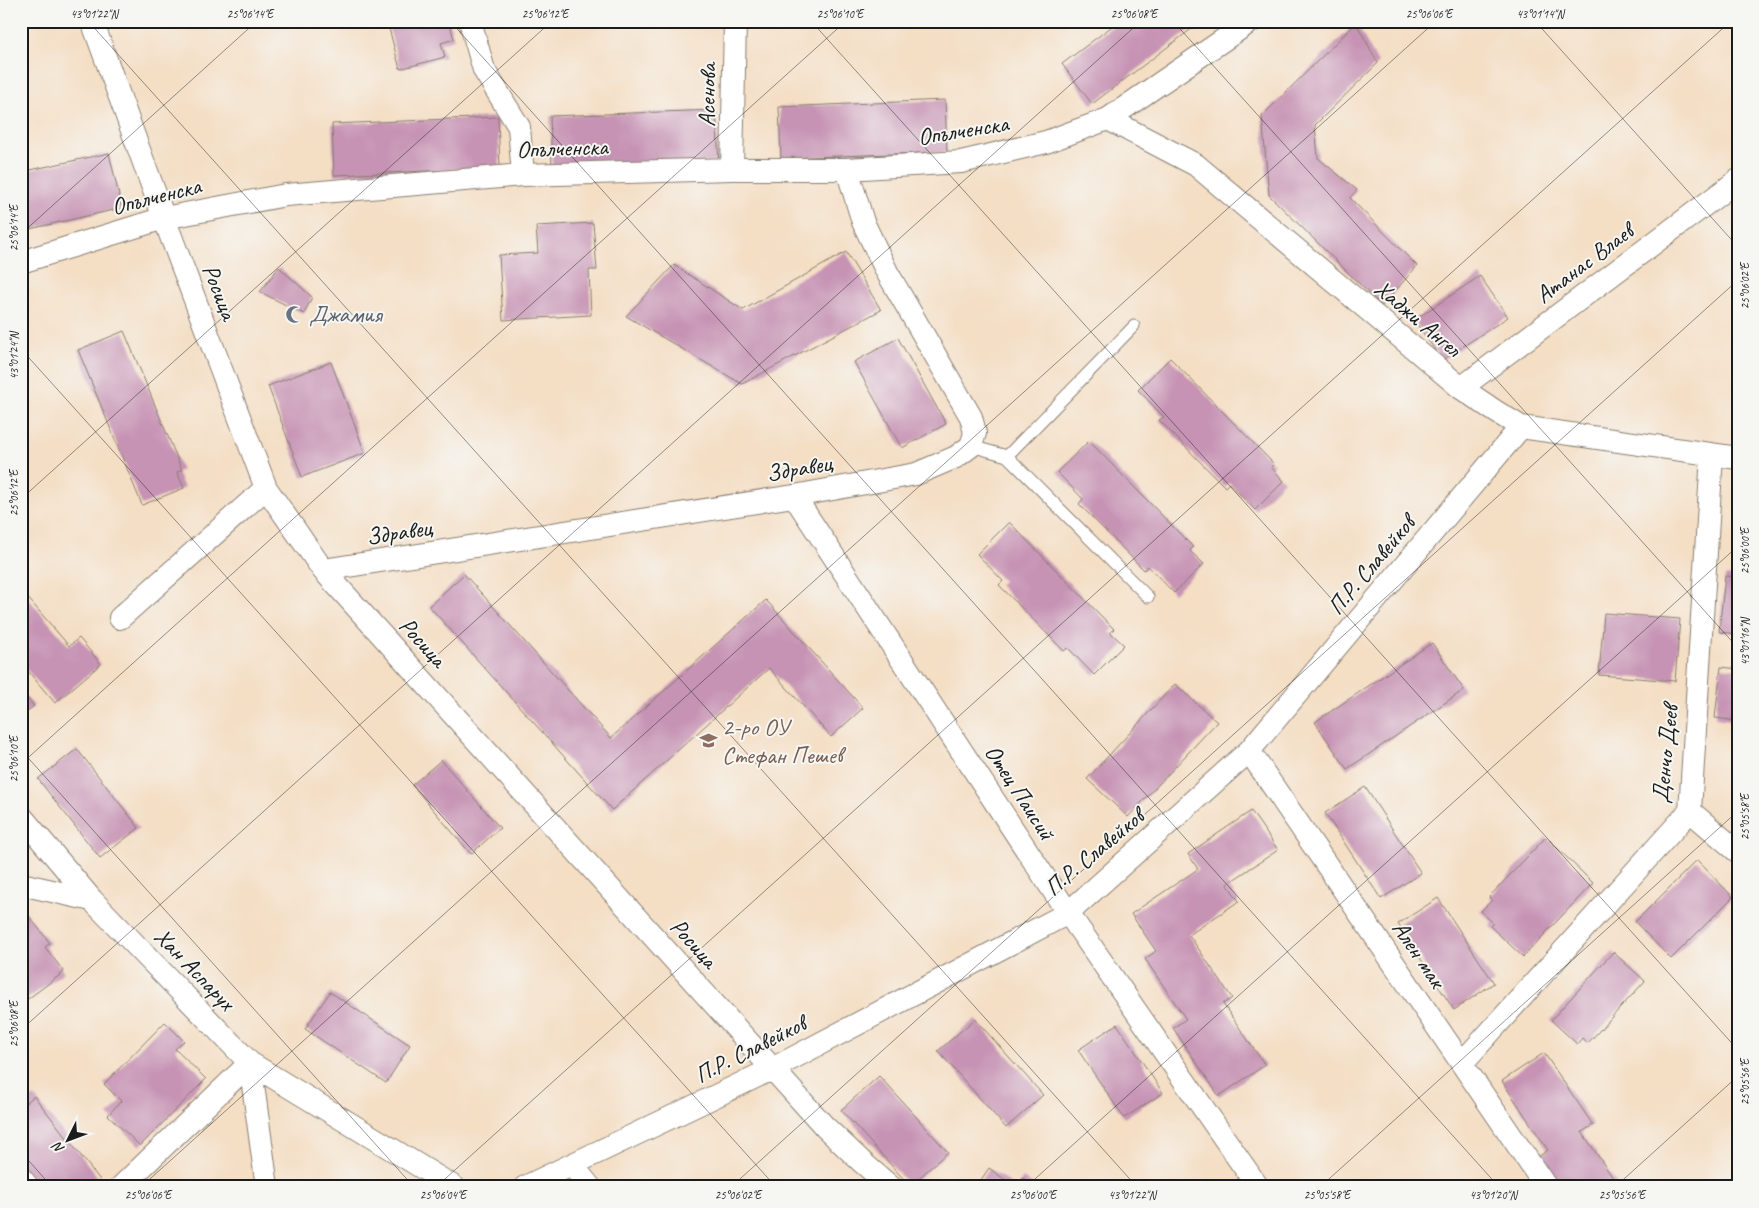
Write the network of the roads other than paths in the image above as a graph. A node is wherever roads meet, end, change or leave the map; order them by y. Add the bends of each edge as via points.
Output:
1 (92, 21) edge
2 (470, 21) edge
3 (735, 21) edge
4 (1251, 21) edge
5 (1108, 119) junction
6 (732, 169) junction
7 (847, 169) junction
8 (523, 175) junction
9 (1738, 180) edge
10 (164, 218) junction
11 (21, 262) edge
12 (1134, 326) dead end
13 (1461, 388) junction
14 (1522, 427) junction
15 (971, 446) junction
16 (1712, 455) junction
17 (1007, 456) junction
18 (1738, 458) edge
19 (266, 488) junction
20 (794, 496) junction
21 (323, 570) junction
22 (1148, 597) dead end
23 (120, 618) dead end
24 (1249, 752) junction
25 (1690, 811) junction
26 (21, 816) edge
27 (1738, 852) edge
28 (21, 884) edge
29 (92, 900) junction
30 (1068, 912) junction
31 (250, 1063) junction
32 (1462, 1063) junction
33 (772, 1069) junction
34 (572, 1165) junction
35 (21, 1178) edge
36 (28, 1187) edge
37 (121, 1187) edge
38 (267, 1187) edge
39 (454, 1187) edge
40 (525, 1187) edge
41 (590, 1187) edge
42 (891, 1187) edge
43 (1258, 1187) edge
44 (1546, 1187) edge

1 - 10 street, Росица
2 - 8 street via 484,70 519,128
3 - 6 street, Асенова
4 - 5 street, Опълченска
5 - 7 street, Опълченска via 1046,142 961,162
5 - 13 street, Хаджи Ангел via 1196,165
6 - 7 street, Опълченска
6 - 8 street, Опълченска
7 - 15 street via 863,222 887,272 971,417 975,434
8 - 10 street, Опълченска via 286,195
9 - 13 street, Атанас Влаев
10 - 11 street, Опълченска
10 - 19 street, Росица
12 - 17 lane
13 - 14 street, Хаджи Ангел
14 - 16 street, Хаджи Ангел
14 - 24 street, П.Р. Славейков
15 - 17 lane
15 - 20 street, Здравец via 956,457 916,474
16 - 18 street, Хаджи Ангел
16 - 25 street, Денчо Деев
17 - 22 lane
19 - 21 street, Росица
19 - 23 street
20 - 21 street, Здравец
20 - 30 street, Отец Паисий
21 - 33 street, Росица
24 - 30 street, П.Р. Славейков
24 - 32 street, Ален мак
25 - 27 street
25 - 32 street, Денчо Деев
26 - 29 street, Хан Аспарух
28 - 29 street
29 - 31 street, Хан Аспарух
30 - 33 street, П.Р. Славейков
30 - 43 street, Отец Паисий
31 - 37 street
31 - 38 street
31 - 39 street, Хан Аспарух
32 - 44 street, Ален мак
33 - 34 street, П.Р. Славейков
33 - 42 street, Росица via 825,1127
34 - 40 street, П.Р. Славейков
34 - 41 street
35 - 36 street

